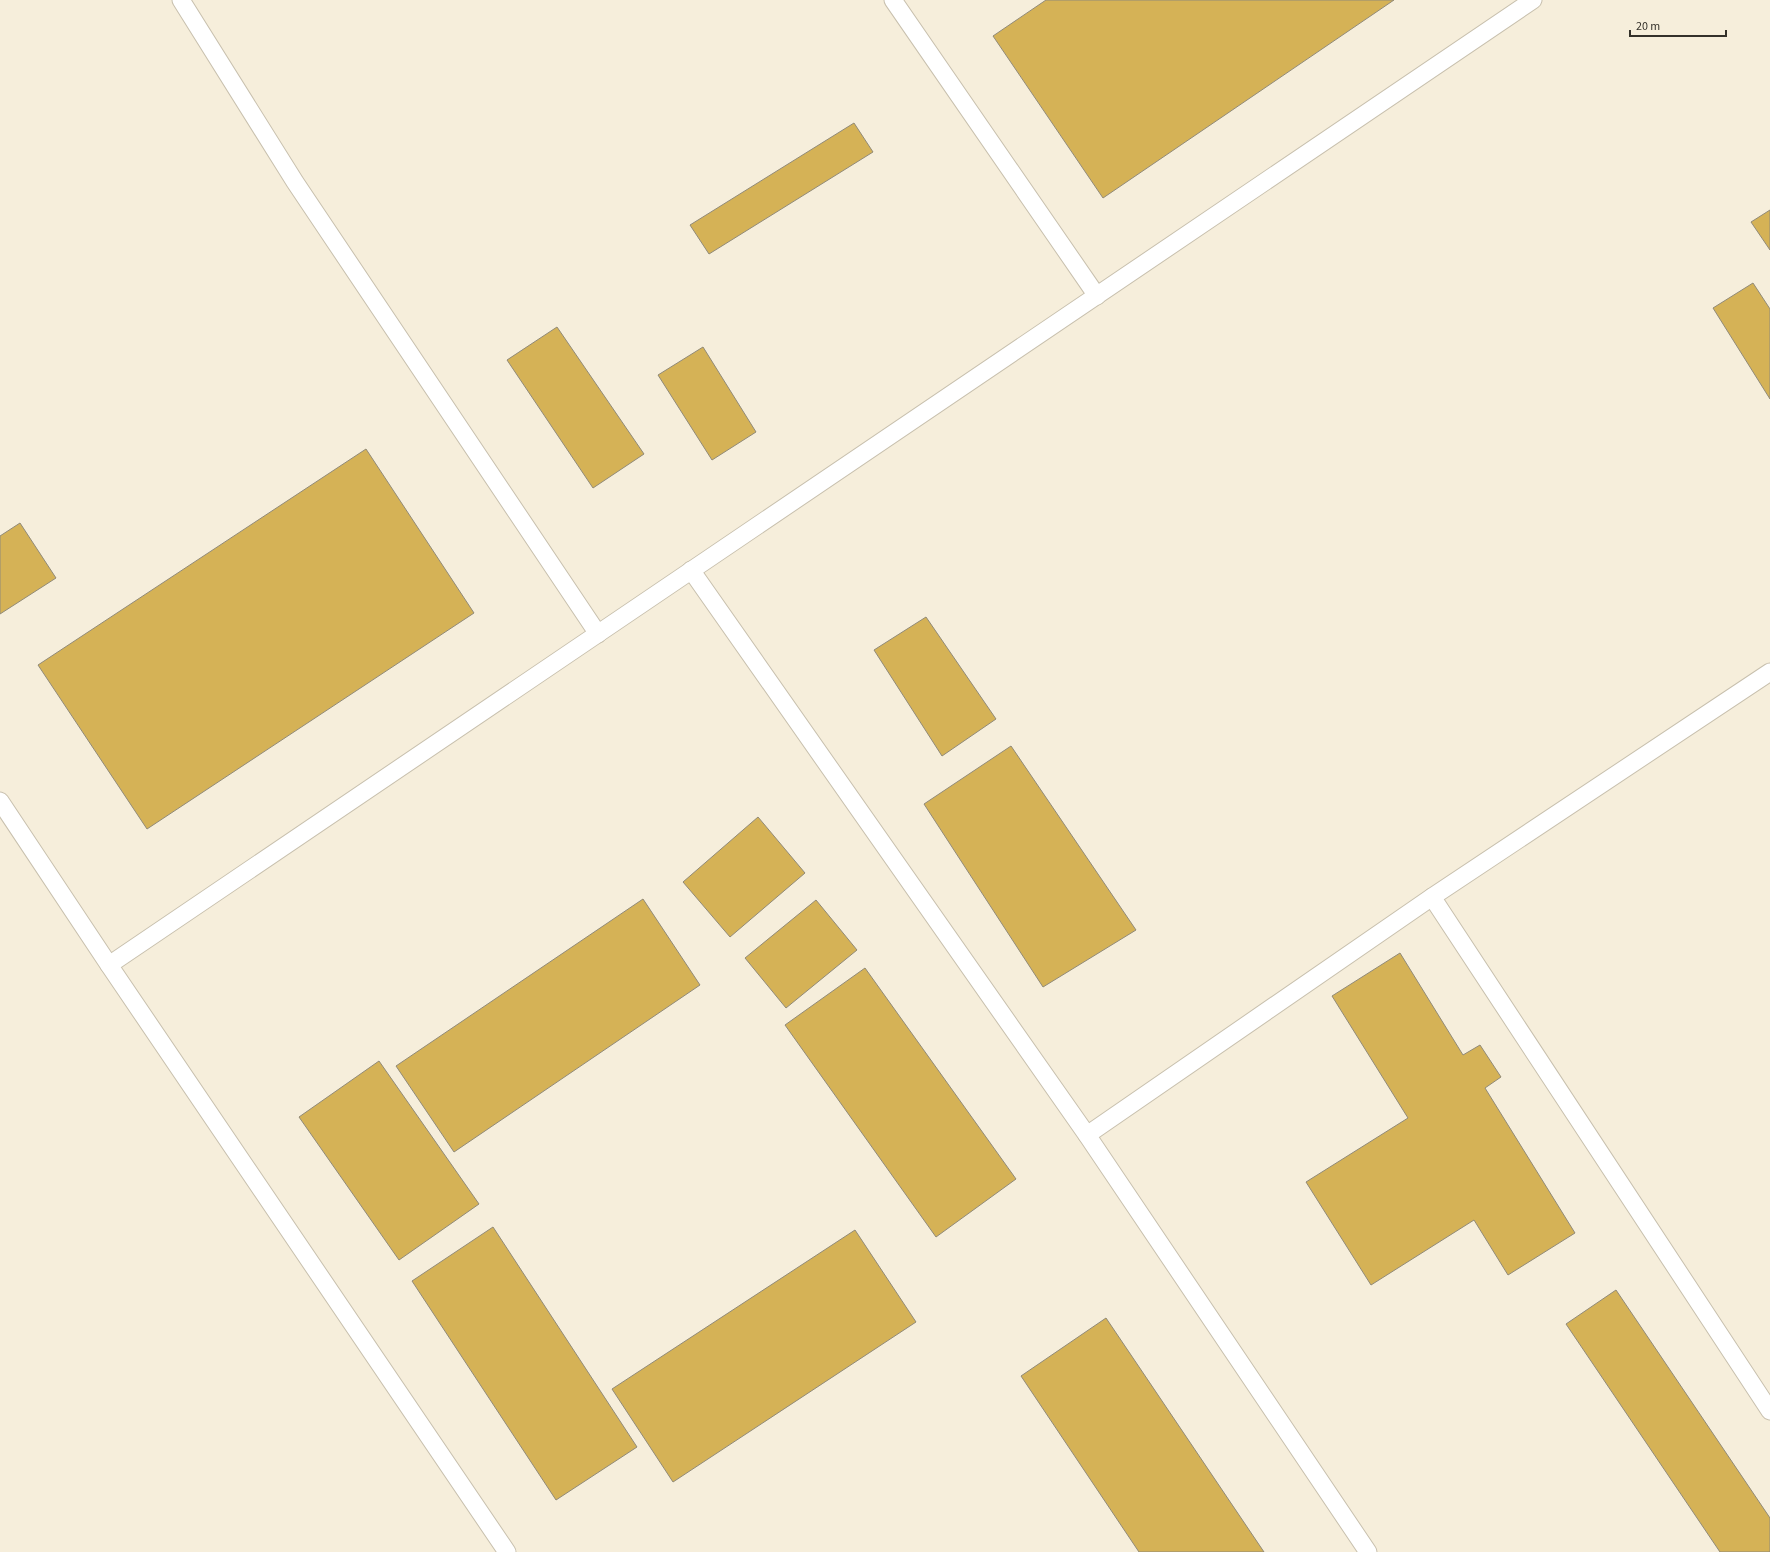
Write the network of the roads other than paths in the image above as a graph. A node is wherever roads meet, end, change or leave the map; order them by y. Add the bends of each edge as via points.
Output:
1 (181, 0) edge
2 (893, 0) edge
3 (1533, 0) edge
4 (1097, 296) junction
5 (691, 570) junction
6 (598, 634) junction
7 (1770, 672) edge
8 (0, 801) edge
9 (1432, 897) junction
10 (109, 965) junction
11 (1087, 1134) junction
12 (1770, 1411) edge
13 (507, 1552) edge
14 (1368, 1552) edge

1 - 6 lane via 295,182
2 - 4 lane
3 - 4 lane
4 - 5 lane
5 - 6 lane
5 - 11 lane
6 - 10 lane
7 - 9 lane
8 - 10 lane
9 - 11 lane
9 - 12 lane
10 - 13 lane
11 - 14 lane

